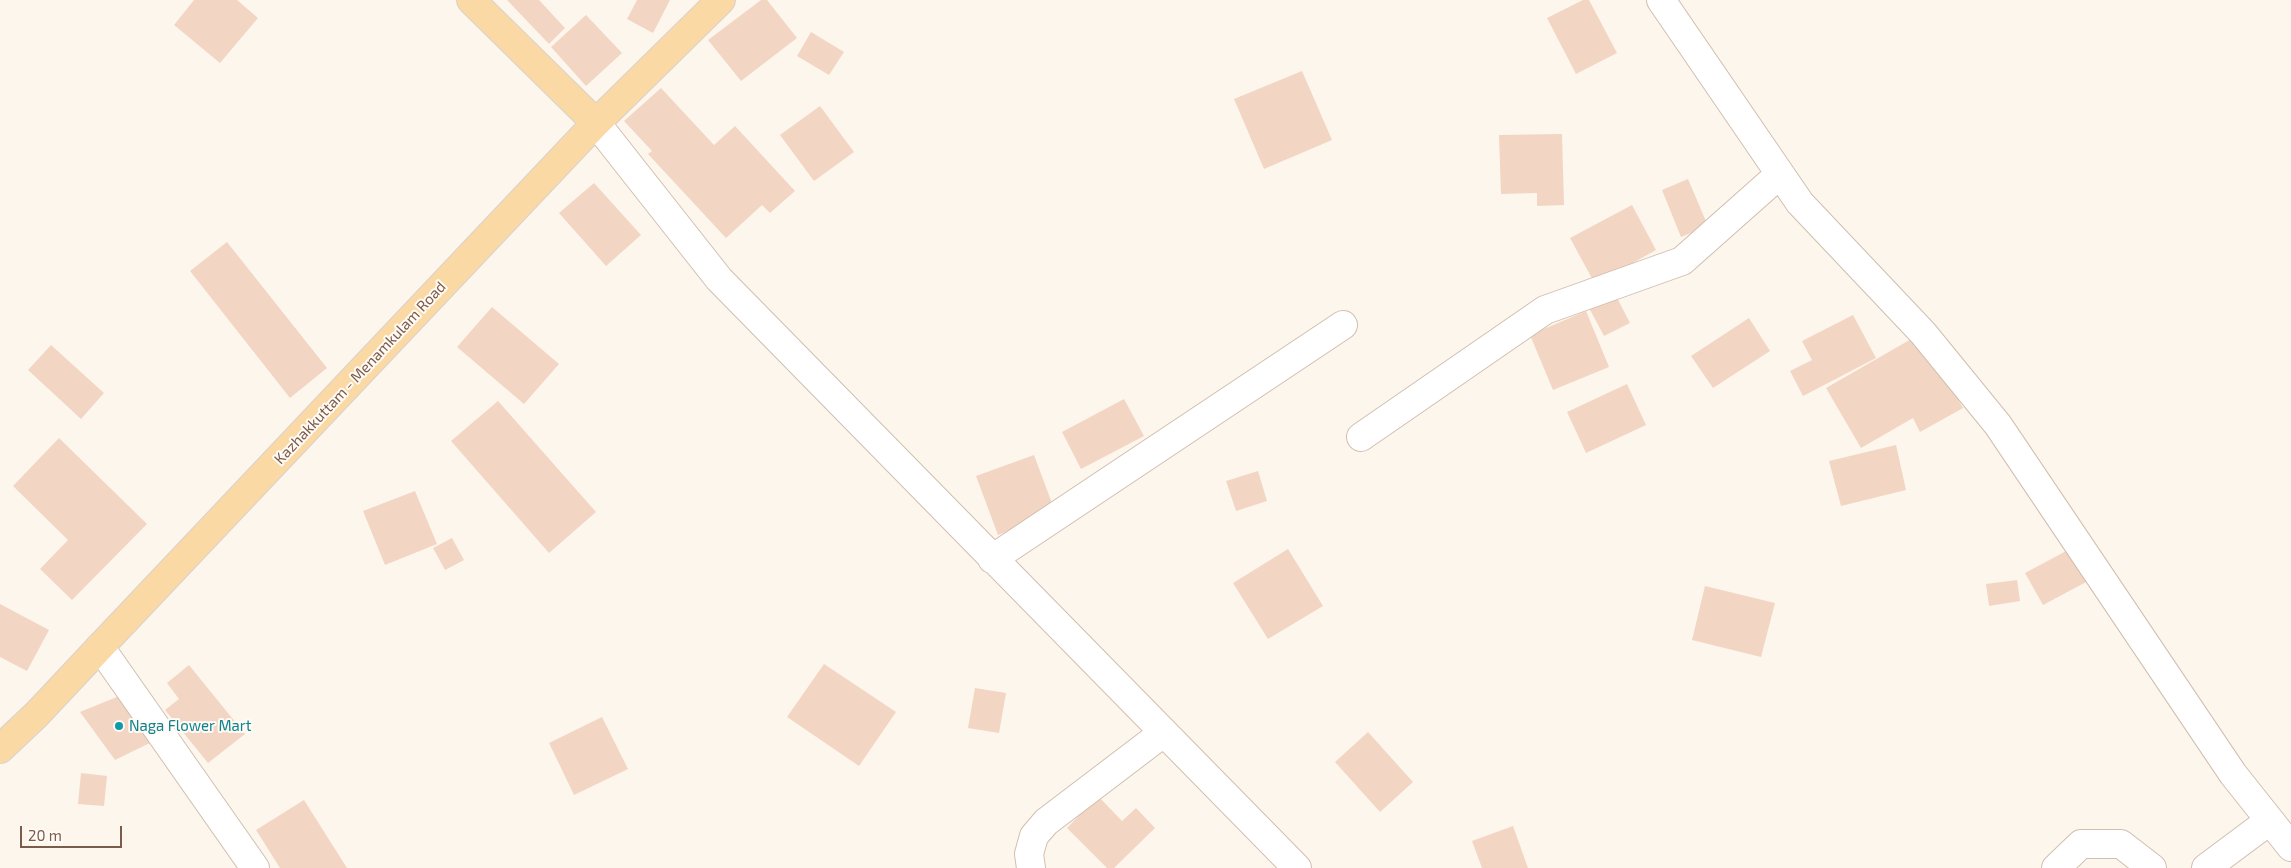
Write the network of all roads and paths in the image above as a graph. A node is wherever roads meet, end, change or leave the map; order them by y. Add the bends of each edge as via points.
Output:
1 (471, 0) edge
2 (721, 0) edge
3 (1661, 0) edge
4 (596, 124) junction
5 (1780, 174) junction
6 (1343, 325) dead end
7 (1362, 437) dead end
8 (992, 559) junction
9 (100, 647) junction
10 (1163, 733) junction
11 (0, 749) edge
12 (2270, 821) junction
13 (2291, 847) edge
14 (255, 868) edge
15 (1031, 868) edge
16 (1297, 868) edge
17 (2056, 868) edge
18 (2152, 868) edge
19 (2206, 868) edge

1 - 4 main road
2 - 4 main road, Kazhakkuttam - Menamkulam Road
3 - 5 street
4 - 8 street via 719,279
4 - 9 main road, Kazhakkuttam - Menamkulam Road
5 - 7 street via 1682,261 1545,310
5 - 12 street via 1800,203 1923,333 1998,425 2233,774
6 - 8 street
8 - 10 street
9 - 11 main road, Kazhakkuttam - Menamkulam Road
9 - 14 street
10 - 15 street via 1046,822 1034,836 1029,854
10 - 16 street
12 - 13 street
12 - 19 street
17 - 18 street via 2081,844 2121,844

